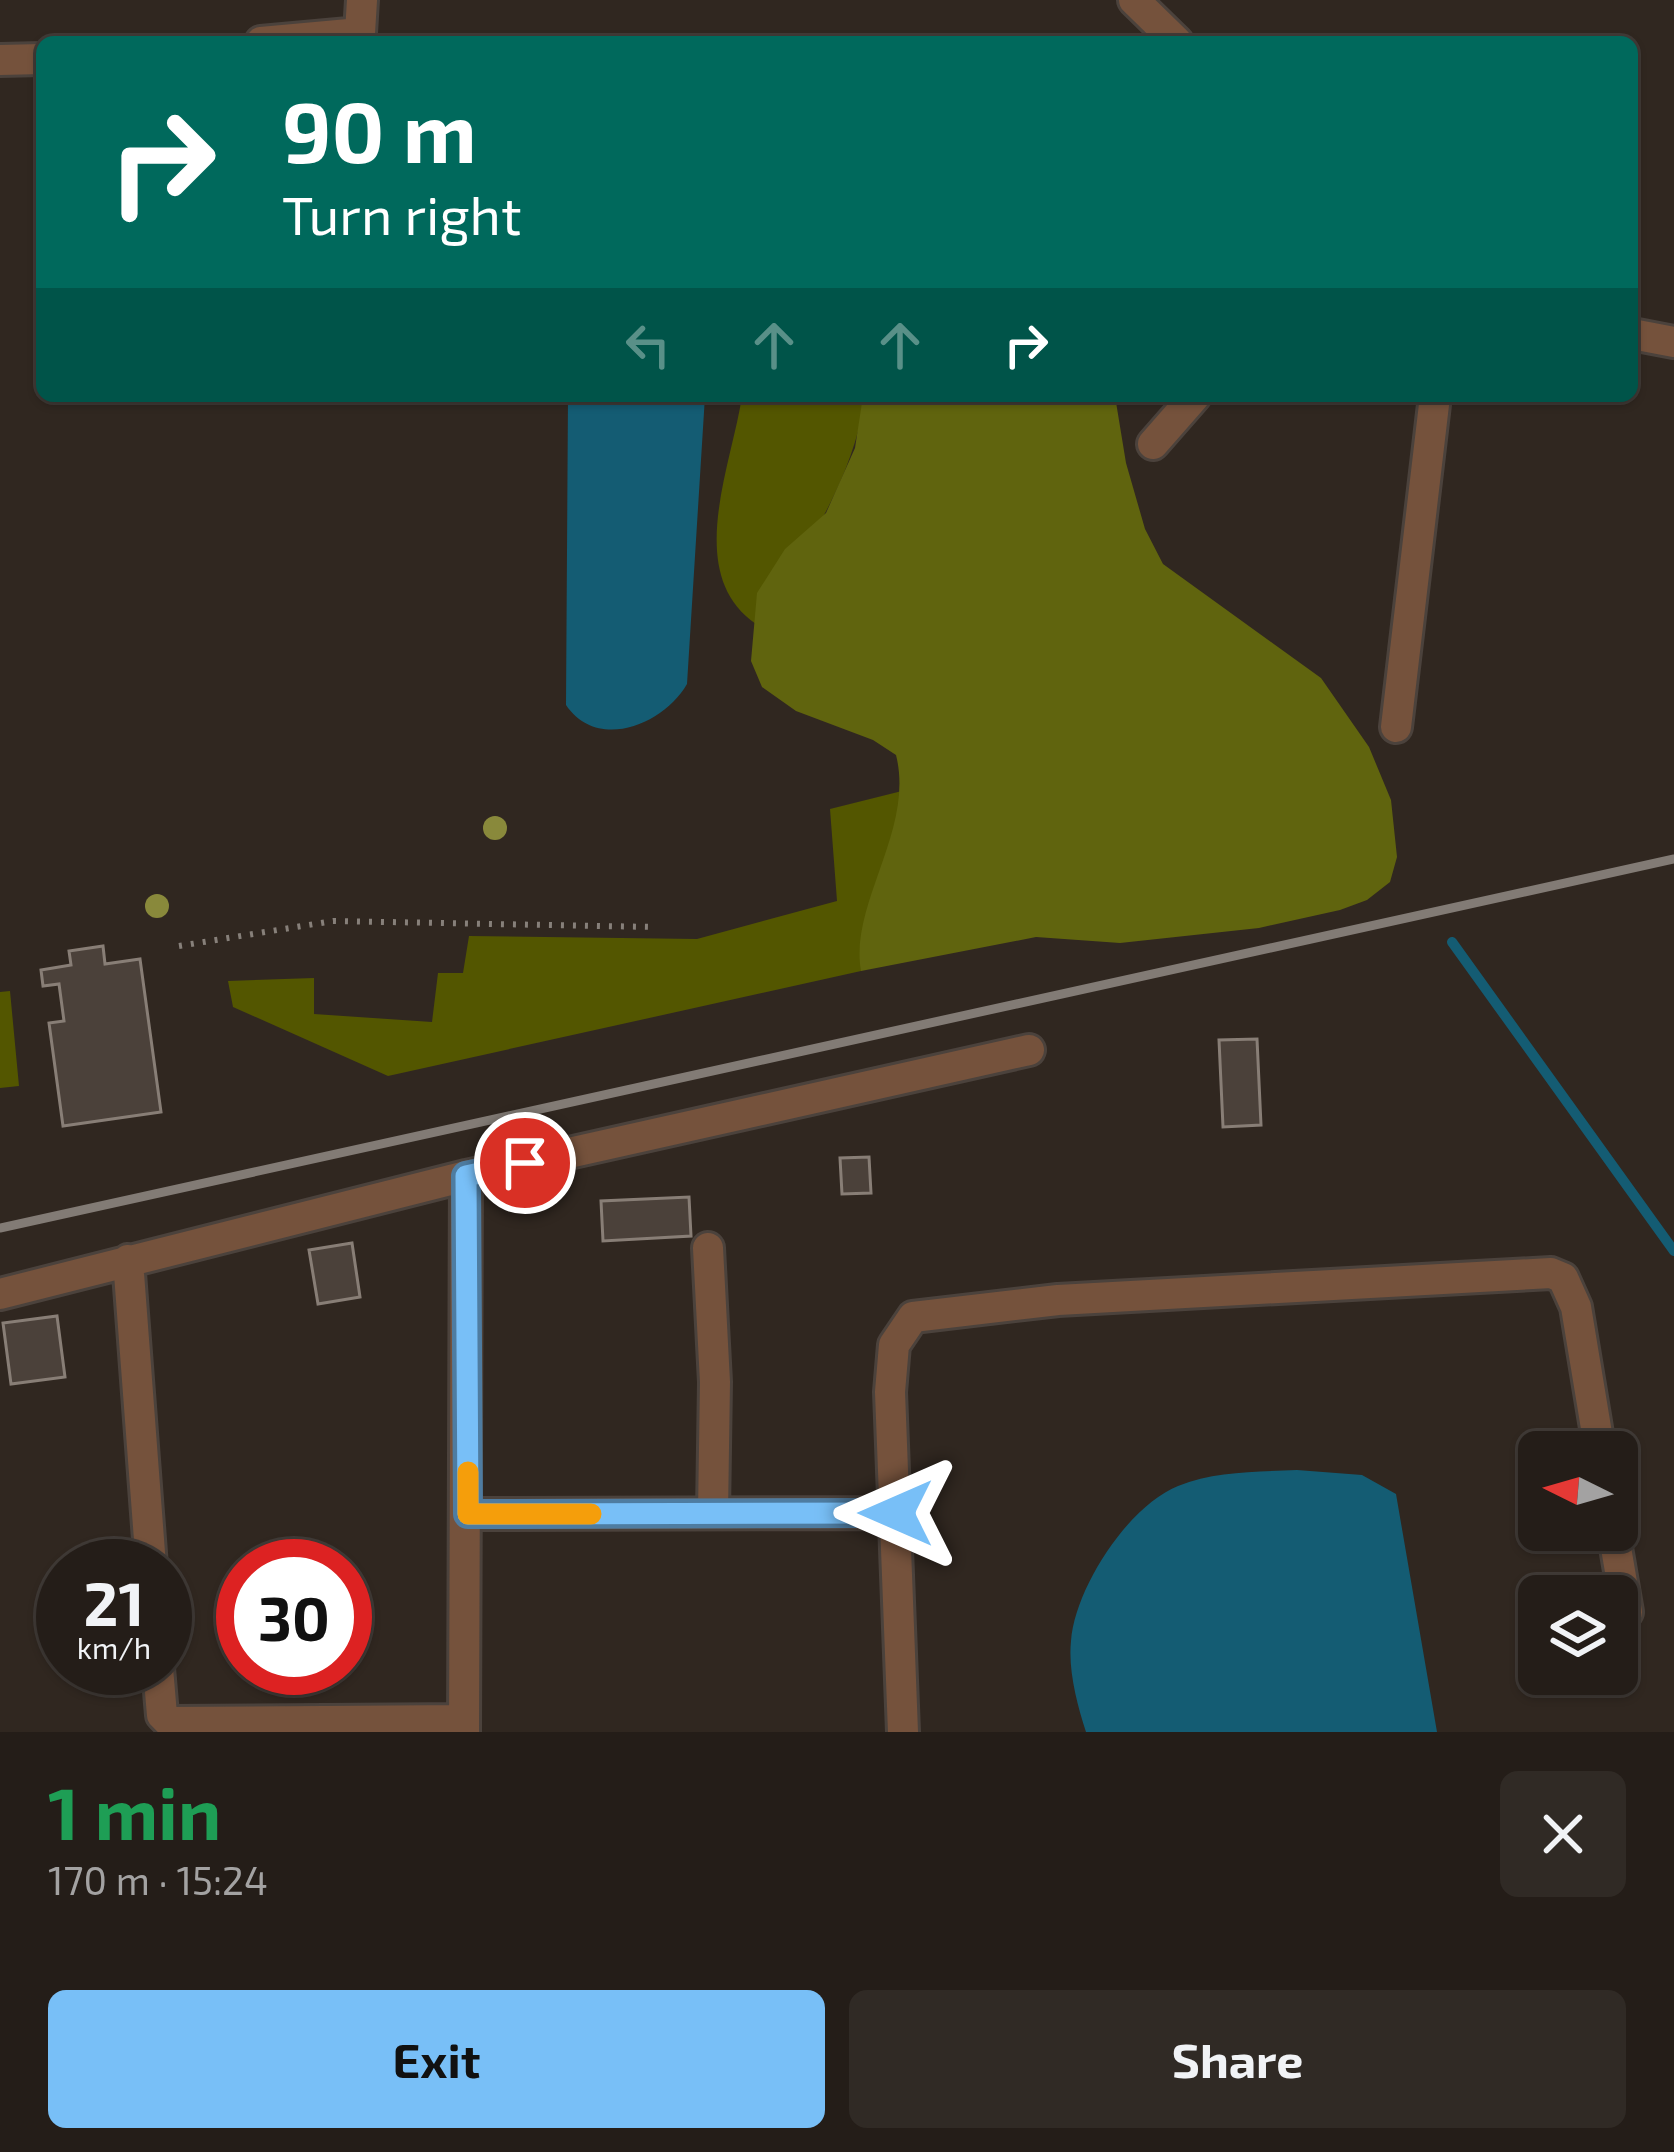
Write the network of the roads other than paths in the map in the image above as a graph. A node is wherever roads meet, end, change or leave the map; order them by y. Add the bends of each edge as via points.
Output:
1 (362, 0) edge
2 (1134, 0) edge
3 (327, 36) edge
4 (1171, 36) edge
5 (36, 59) edge
6 (0, 60) edge
7 (1638, 335) edge
8 (1674, 342) edge
9 (1191, 402) edge
10 (1434, 402) edge
11 (1153, 444) dead end
12 (1396, 727) dead end
13 (1029, 1050) dead end
14 (466, 1176) junction
15 (708, 1248) dead end
16 (128, 1260) junction
17 (0, 1294) edge
18 (1597, 1431) edge
19 (896, 1513) junction
20 (468, 1514) junction
21 (713, 1514) junction
22 (149, 1539) edge
23 (160, 1695) edge
24 (464, 1726) edge
25 (903, 1732) edge

1 - 3 street via 360,33
2 - 4 street
5 - 6 street
7 - 8 street
9 - 11 street
10 - 12 street
13 - 14 street
14 - 16 street
14 - 20 street
15 - 21 street
16 - 17 street
16 - 22 street
18 - 19 street via 1576,1307 1563,1278 1551,1273 927,1313 902,1328 890,1378
19 - 21 street
19 - 25 street
20 - 21 street
20 - 24 street
23 - 24 street via 169,1722

